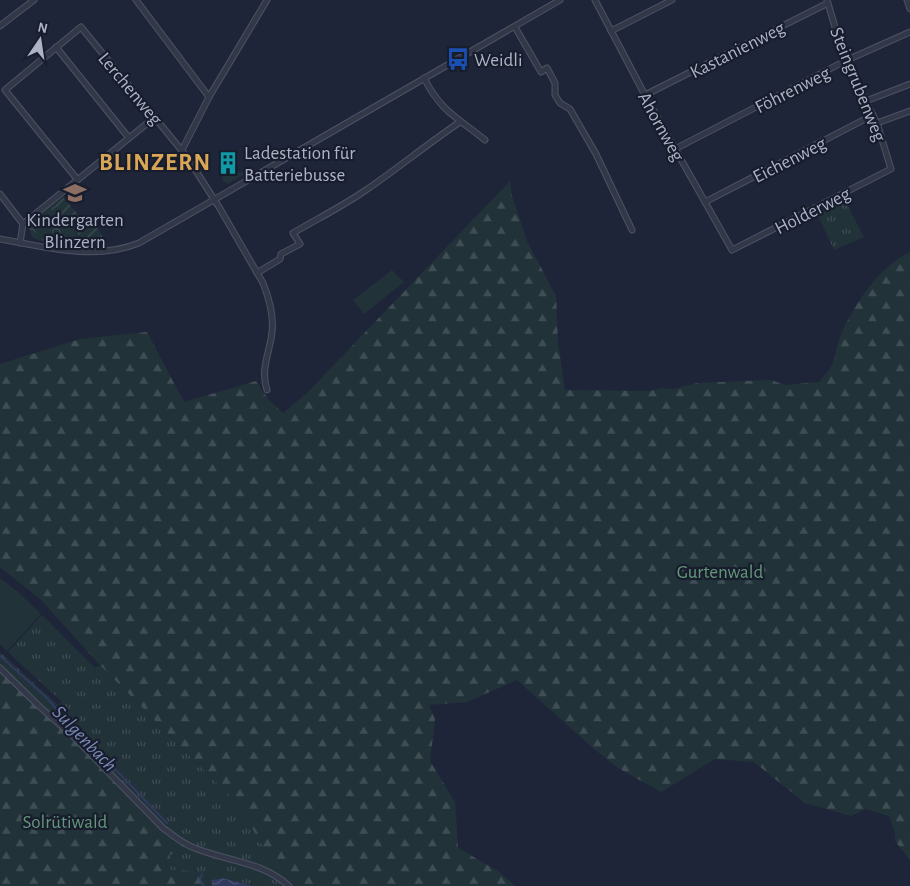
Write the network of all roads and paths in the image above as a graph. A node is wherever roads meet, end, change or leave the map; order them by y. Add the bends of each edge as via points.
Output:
1 (34, 0) edge
2 (136, 0) edge
3 (266, 0) edge
4 (560, 0) edge
5 (595, 0) edge
6 (672, 0) edge
7 (907, 0) edge
8 (827, 1) edge
9 (910, 9) edge
10 (0, 26) edge
11 (515, 27) junction
12 (611, 31) junction
13 (910, 32) edge
14 (56, 47) junction
15 (845, 61) junction
16 (424, 78) junction
17 (910, 84) edge
18 (645, 95) junction
19 (210, 97) junction
20 (866, 101) junction
21 (910, 111) edge
22 (873, 115) junction
23 (155, 117) junction
24 (460, 122) junction
25 (877, 123) junction
26 (129, 138) junction
27 (485, 140) dead end
28 (675, 149) junction
29 (182, 150) junction
30 (891, 169) joint
31 (78, 179) junction
32 (0, 194) edge
33 (214, 199) junction
34 (704, 202) junction
35 (23, 224) junction
36 (632, 230) dead end
37 (0, 239) edge
38 (20, 243) junction
39 (732, 250) joint
40 (257, 273) junction
41 (267, 390) dead end
42 (0, 668) edge
43 (289, 886) edge

1 - 10 street
2 - 19 street
3 - 19 street
4 - 11 street
5 - 12 street, Ahornweg
6 - 12 street
7 - 9 street
8 - 15 street, Steingrubenweg
8 - 18 street, Kastanienweg
11 - 16 street
11 - 36 street via 541,72 547,68 555,83 555,95 570,109 596,154
12 - 18 street, Ahornweg
13 - 15 street, Föhrenweg
14 - 23 street, Lerchenweg via 81,27
14 - 26 street
14 - 31 street via 5,90
15 - 20 street, Steingrubenweg
15 - 28 street, Föhrenweg
16 - 24 street via 443,108
16 - 33 street
17 - 20 street
18 - 28 street, Ahornweg
19 - 29 street
20 - 22 street, Steingrubenweg
21 - 25 street
22 - 25 street, Steingrubenweg
22 - 34 street, Eichenweg
23 - 26 street
23 - 29 street, Lerchenweg
24 - 27 street
24 - 40 street via 362,193 293,233 300,244
25 - 30 street, Steingrubenweg
26 - 31 street
28 - 34 street, Ahornweg
29 - 33 street, Lerchenweg
30 - 39 street, Holderweg
31 - 35 street
32 - 35 street
33 - 38 street via 139,243 120,249 86,252
33 - 40 street, Lerchenweg
34 - 39 street, Ahornweg
35 - 38 street
37 - 38 street
40 - 41 street, Lerchenweg via 272,317 264,371
42 - 43 street via 174,836 190,846 263,869

